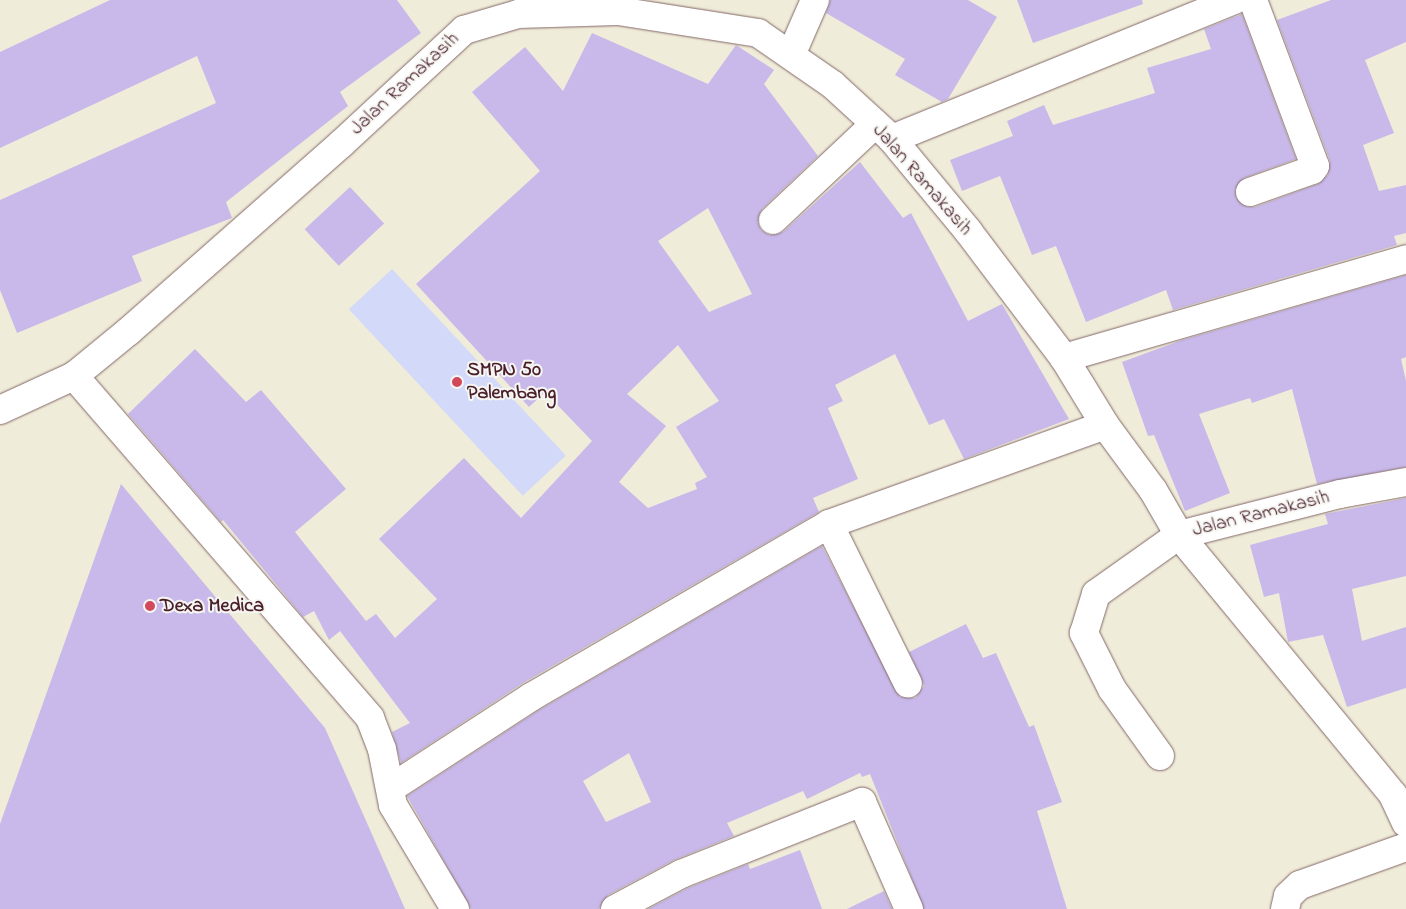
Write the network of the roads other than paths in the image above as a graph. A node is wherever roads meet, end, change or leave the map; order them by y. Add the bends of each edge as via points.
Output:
1 (816, 0) edge
2 (1236, 0) edge
3 (1253, 0) edge
4 (791, 56) junction
5 (883, 131) junction
6 (1250, 192) dead end
7 (773, 220) dead end
8 (1406, 259) edge
9 (1064, 358) junction
10 (74, 376) junction
11 (0, 410) edge
12 (1105, 425) junction
13 (1406, 482) edge
14 (829, 524) junction
15 (1179, 535) junction
16 (908, 684) dead end
17 (1160, 756) dead end
18 (391, 788) junction
19 (1400, 792) edge
20 (1406, 823) edge
21 (1406, 847) edge
22 (455, 909) edge
23 (615, 909) edge
24 (908, 909) edge
25 (1285, 909) edge

1 - 4 street
2 - 5 street
3 - 6 street via 1316,160 1312,170
4 - 5 street, Jalan Ramakasih via 833,85
4 - 10 street, Jalan Ramakasih via 758,33 618,11 518,14 464,30 334,151
5 - 7 street
5 - 9 street, Jalan Ramakasih via 968,231
8 - 9 street
9 - 12 street, Jalan Ramakasih
10 - 11 street, Jalan Ramakasih
10 - 18 street via 370,718
12 - 14 street
12 - 15 street, Jalan Ramakasih via 1153,490
13 - 15 street, Jalan Ramakasih via 1340,494
14 - 16 street
14 - 18 street via 531,697
15 - 17 street via 1096,594 1084,633 1112,689
15 - 19 street
18 - 22 street via 400,818
19 - 20 street
21 - 25 street via 1300,885 1288,896
23 - 24 street via 682,874 862,802

